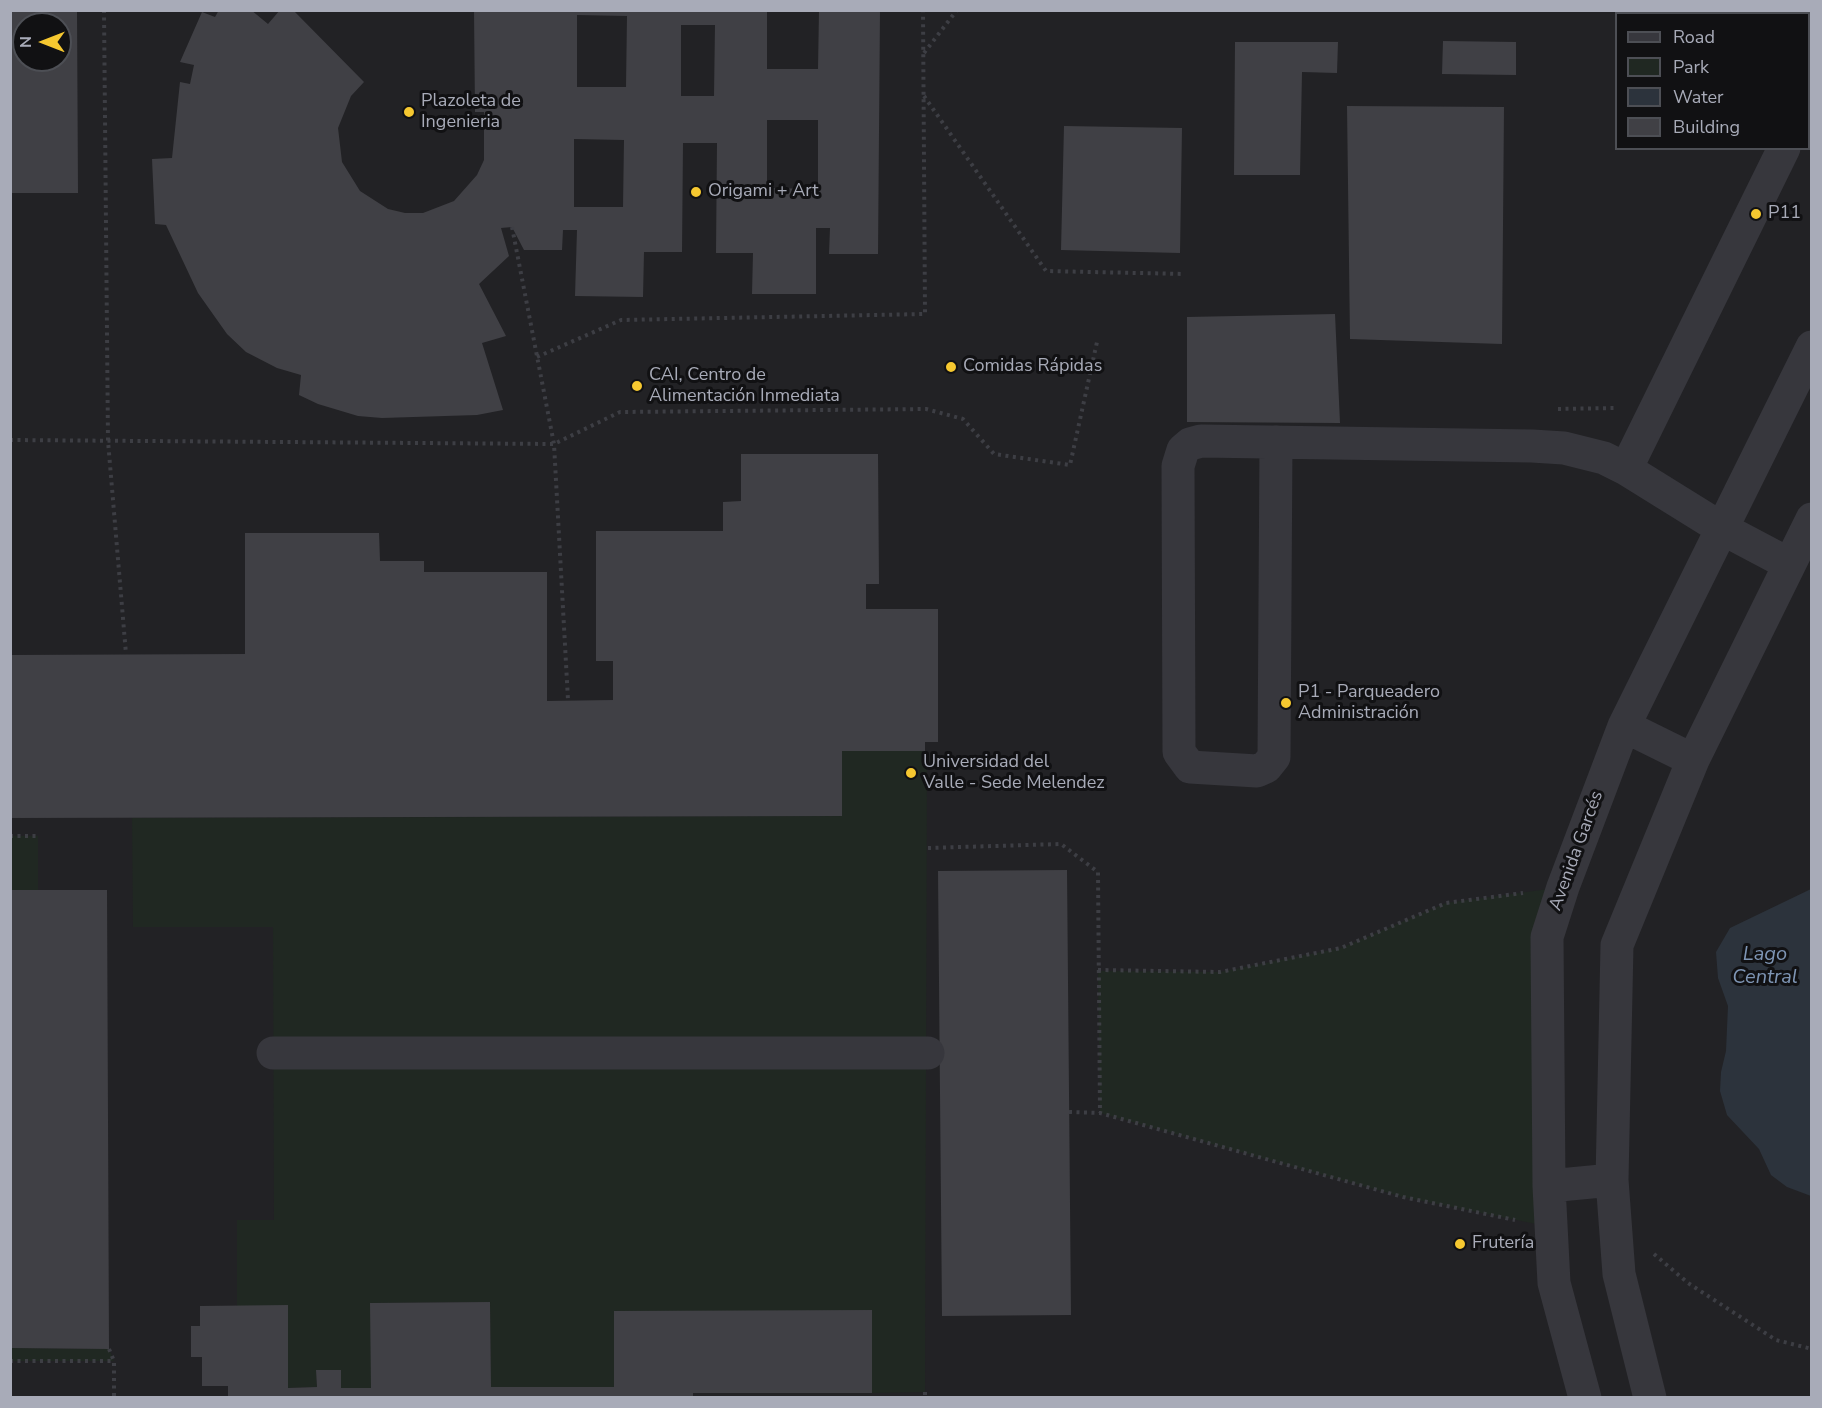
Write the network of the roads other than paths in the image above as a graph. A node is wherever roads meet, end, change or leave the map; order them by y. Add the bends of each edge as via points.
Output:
1 (1783, 150) edge
2 (1812, 346) edge
3 (1276, 442) junction
4 (1626, 469) junction
5 (1812, 519) edge
6 (1721, 528) junction
7 (1789, 564) junction
8 (1624, 726) junction
9 (1693, 760) junction
10 (273, 1053) dead end
11 (928, 1053) dead end
12 (1612, 1180) junction
13 (1549, 1186) junction
14 (1585, 1398) edge
15 (1650, 1398) edge

1 - 4 street
2 - 6 street, Avenida Garcés
3 - 3 street via 1201,441 1190,444 1179,458 1179,752 1190,768 1257,771 1266,768 1274,757
3 - 4 street via 1564,448 1604,458
4 - 6 street
5 - 7 street
6 - 7 street
6 - 8 street, Avenida Garcés
7 - 9 street
8 - 9 street
8 - 13 street, Avenida Garcés via 1547,937
9 - 12 street via 1617,945
10 - 11 street
12 - 13 street
12 - 15 street via 1619,1274
13 - 14 street, Avenida Garcés via 1554,1283

